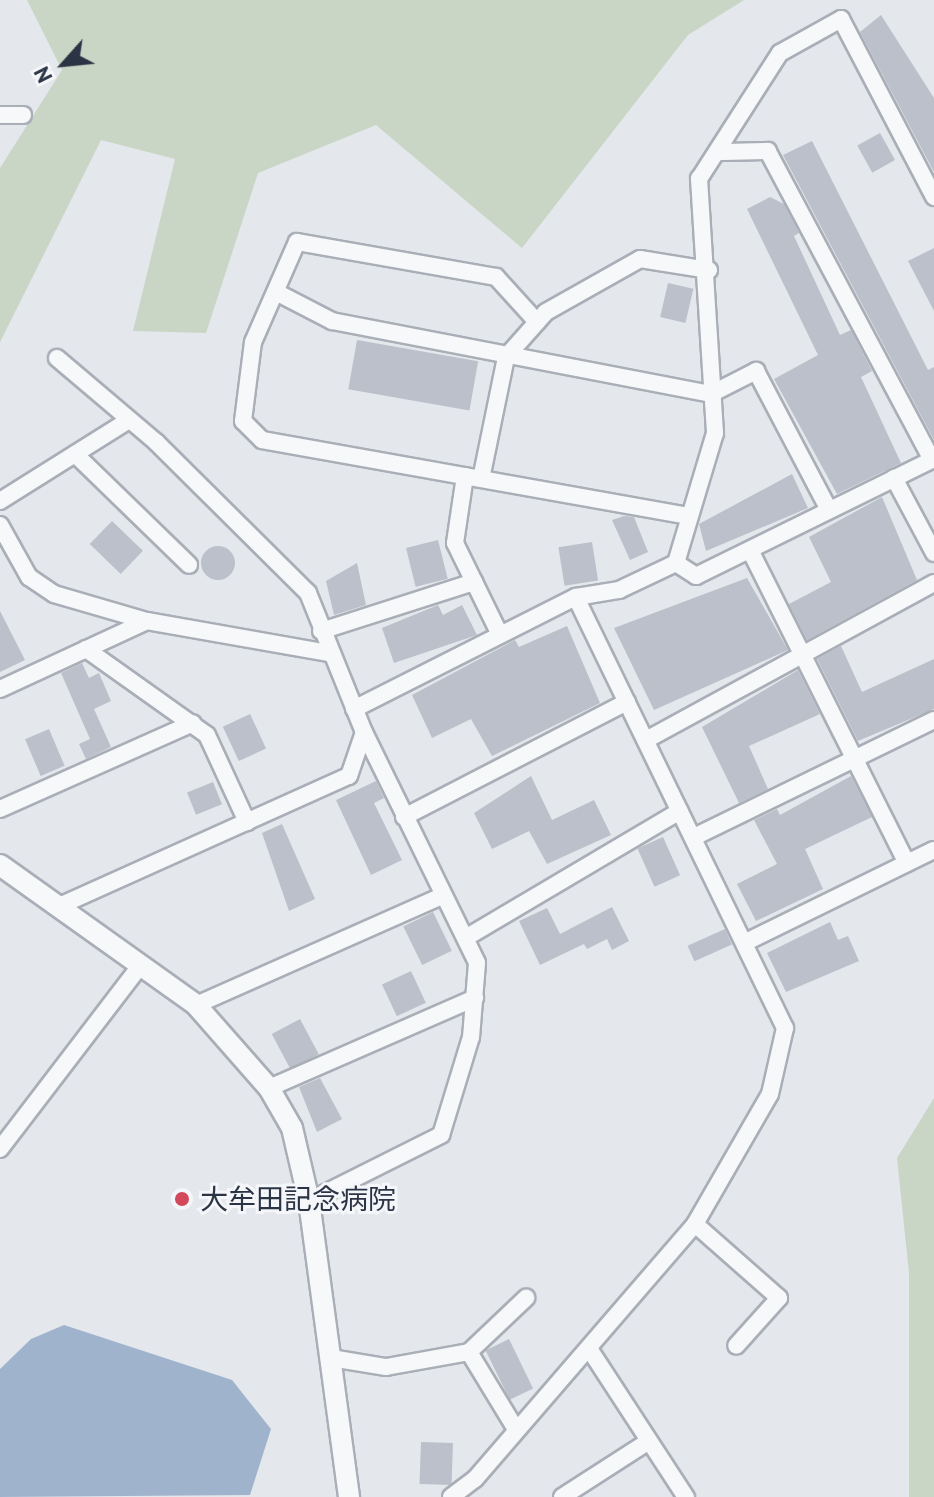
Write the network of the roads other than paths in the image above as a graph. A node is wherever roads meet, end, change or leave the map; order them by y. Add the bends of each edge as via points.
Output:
1 (0, 115) edge
2 (23, 115) dead end
3 (721, 152) junction
4 (934, 197) edge
5 (709, 270) junction
6 (276, 292) junction
7 (537, 322) junction
8 (506, 357) junction
9 (57, 358) dead end
10 (711, 394) junction
11 (126, 422) junction
12 (75, 454) junction
13 (473, 478) junction
14 (894, 478) junction
15 (0, 501) edge
16 (829, 510) junction
17 (689, 516) junction
18 (0, 525) edge
19 (750, 550) junction
20 (934, 553) edge
21 (676, 563) junction
22 (189, 565) dead end
23 (474, 582) junction
24 (934, 583) edge
25 (576, 597) junction
26 (147, 621) junction
27 (321, 631) junction
28 (500, 635) junction
29 (86, 649) junction
30 (329, 653) junction
31 (802, 653) junction
32 (0, 689) edge
33 (627, 702) junction
34 (354, 709) junction
35 (934, 720) edge
36 (193, 723) junction
37 (364, 732) junction
38 (646, 740) junction
39 (855, 758) junction
40 (0, 809) edge
41 (680, 811) junction
42 (404, 817) junction
43 (247, 822) junction
44 (694, 837) junction
45 (934, 850) edge
46 (907, 863) junction
47 (0, 865) edge
48 (442, 896) junction
49 (57, 907) junction
50 (467, 937) junction
51 (746, 942) junction
52 (139, 967) junction
53 (475, 998) junction
54 (196, 1005) junction
55 (269, 1088) junction
56 (0, 1149) edge
57 (309, 1201) junction
58 (695, 1224) junction
59 (526, 1298) dead end
60 (736, 1346) dead end
61 (590, 1350) junction
62 (469, 1352) junction
63 (331, 1358) junction
64 (514, 1426) junction
65 (649, 1441) junction
66 (349, 1497) edge
67 (451, 1497) edge
68 (562, 1497) edge
69 (686, 1497) edge

1 - 2 street
3 - 4 street via 780,53 841,19
3 - 5 street via 699,179
3 - 14 street via 768,151 932,460
5 - 7 street via 640,259
5 - 10 street
6 - 7 street via 297,242 496,277
6 - 8 street via 332,321
6 - 13 street via 253,342 243,421 262,440
7 - 8 street
8 - 10 street
8 - 13 street
9 - 11 street
10 - 16 street via 756,371
10 - 17 street via 715,433
11 - 12 street
11 - 27 street via 156,442 308,593
12 - 15 street
12 - 22 street
13 - 17 street
13 - 23 street via 455,543
14 - 16 street
14 - 20 street
16 - 19 street
17 - 21 street
18 - 26 street via 29,577 54,594
19 - 21 street via 696,576
19 - 31 street
21 - 25 street via 619,590
23 - 27 street
23 - 28 street
24 - 31 street
25 - 28 street
25 - 33 street
26 - 29 street
26 - 30 street
27 - 30 street
28 - 34 street
29 - 32 street
29 - 36 street
30 - 34 street
31 - 38 street
31 - 39 street
33 - 38 street
33 - 42 street
34 - 37 street
35 - 39 street
36 - 40 street
36 - 43 street via 207,735
37 - 42 street
37 - 43 street via 349,776
38 - 41 street
39 - 44 street
39 - 46 street
41 - 44 street
41 - 50 street
42 - 48 street
43 - 49 street
44 - 51 street
45 - 46 street
46 - 51 street
47 - 49 street
48 - 50 street
48 - 54 street
49 - 52 street
50 - 53 street via 477,963
51 - 58 street via 785,1028 770,1094
52 - 54 street
52 - 56 street
53 - 55 street
53 - 57 street via 441,1135
54 - 55 street
55 - 57 street via 292,1128
57 - 63 street
58 - 60 street via 779,1298
58 - 61 street
59 - 62 street
61 - 64 street
61 - 65 street
62 - 63 street via 386,1367
62 - 64 street
63 - 66 street
64 - 67 street via 475,1479
65 - 68 street
65 - 69 street

